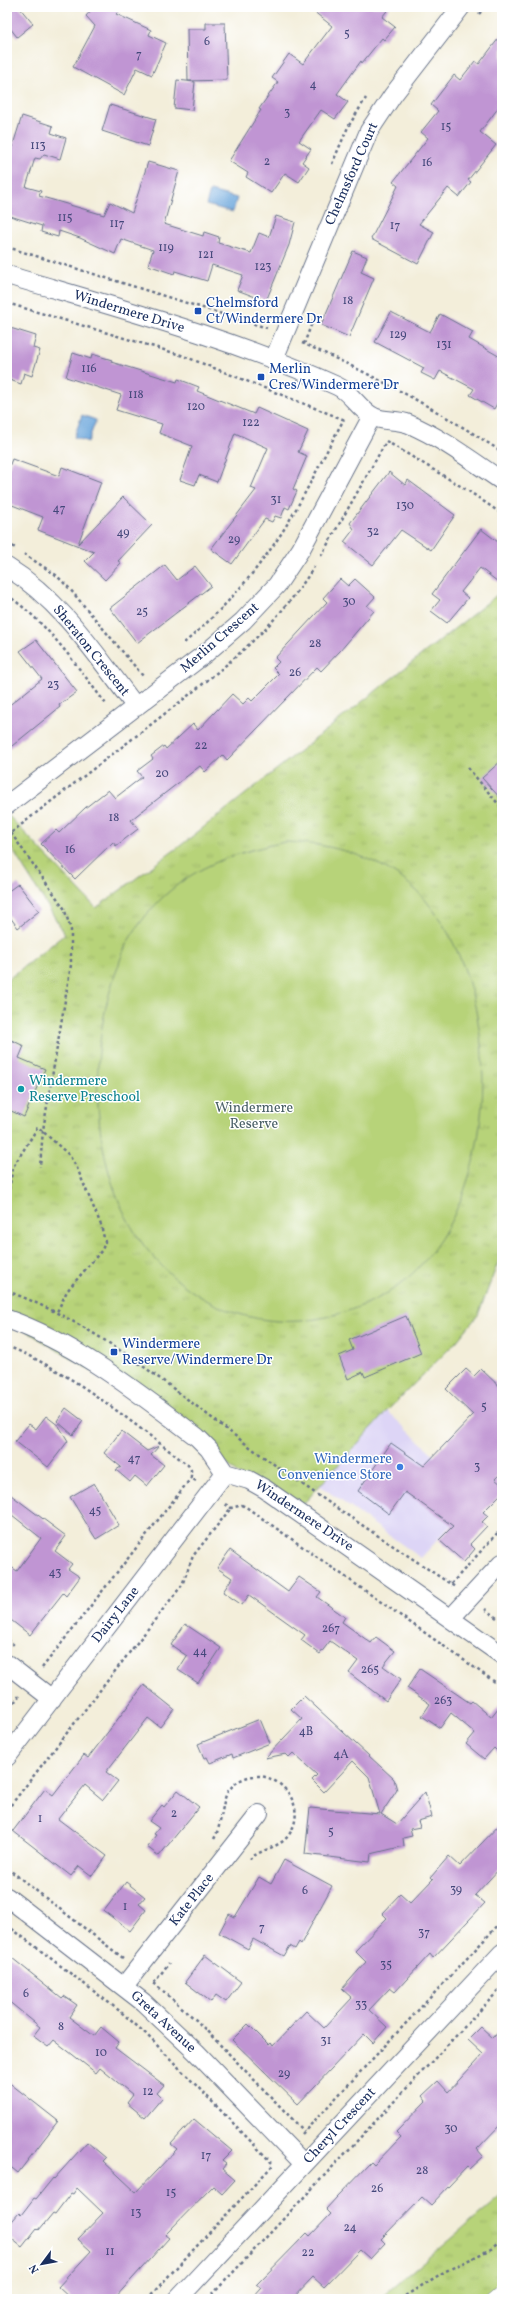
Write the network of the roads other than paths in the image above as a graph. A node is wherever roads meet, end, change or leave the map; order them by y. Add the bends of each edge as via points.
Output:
1 (461, 7) edge
2 (7, 275) edge
3 (274, 359) junction
4 (372, 416) junction
5 (502, 481) edge
6 (7, 567) edge
7 (136, 707) junction
8 (7, 805) edge
9 (7, 1319) edge
10 (225, 1473) junction
11 (502, 1563) edge
12 (451, 1618) junction
13 (502, 1655) edge
14 (7, 1664) edge
15 (52, 1699) junction
16 (7, 1757) edge
17 (259, 1814) dead end
18 (7, 1897) edge
19 (502, 1953) edge
20 (124, 1986) junction
21 (304, 2164) junction
22 (502, 2289) edge
23 (178, 2299) edge
24 (490, 2299) edge

1 - 3 street, Chelmsford Court via 393,95 369,131
2 - 3 street, Windermere Drive via 141,314
3 - 4 street, Windermere Drive via 339,387
4 - 5 street, Windermere Drive via 383,420 400,420 422,430
4 - 7 street, Merlin Crescent via 301,549 277,585 243,621
6 - 7 street, Sheraton Crescent via 35,586 63,613
7 - 8 street, Merlin Crescent
9 - 10 street via 66,1346 114,1377 198,1437
10 - 12 street, Windermere Drive via 256,1482
10 - 15 street, Dairy Lane
11 - 12 street
12 - 13 street, Windermere Drive
14 - 15 street
15 - 16 street, Dairy Lane
17 - 20 street, Kate Place
18 - 20 street, Greta Avenue
19 - 21 street, Cheryl Crescent
20 - 21 street, Greta Avenue via 196,2052
21 - 23 street, Cheryl Crescent
22 - 24 lane

